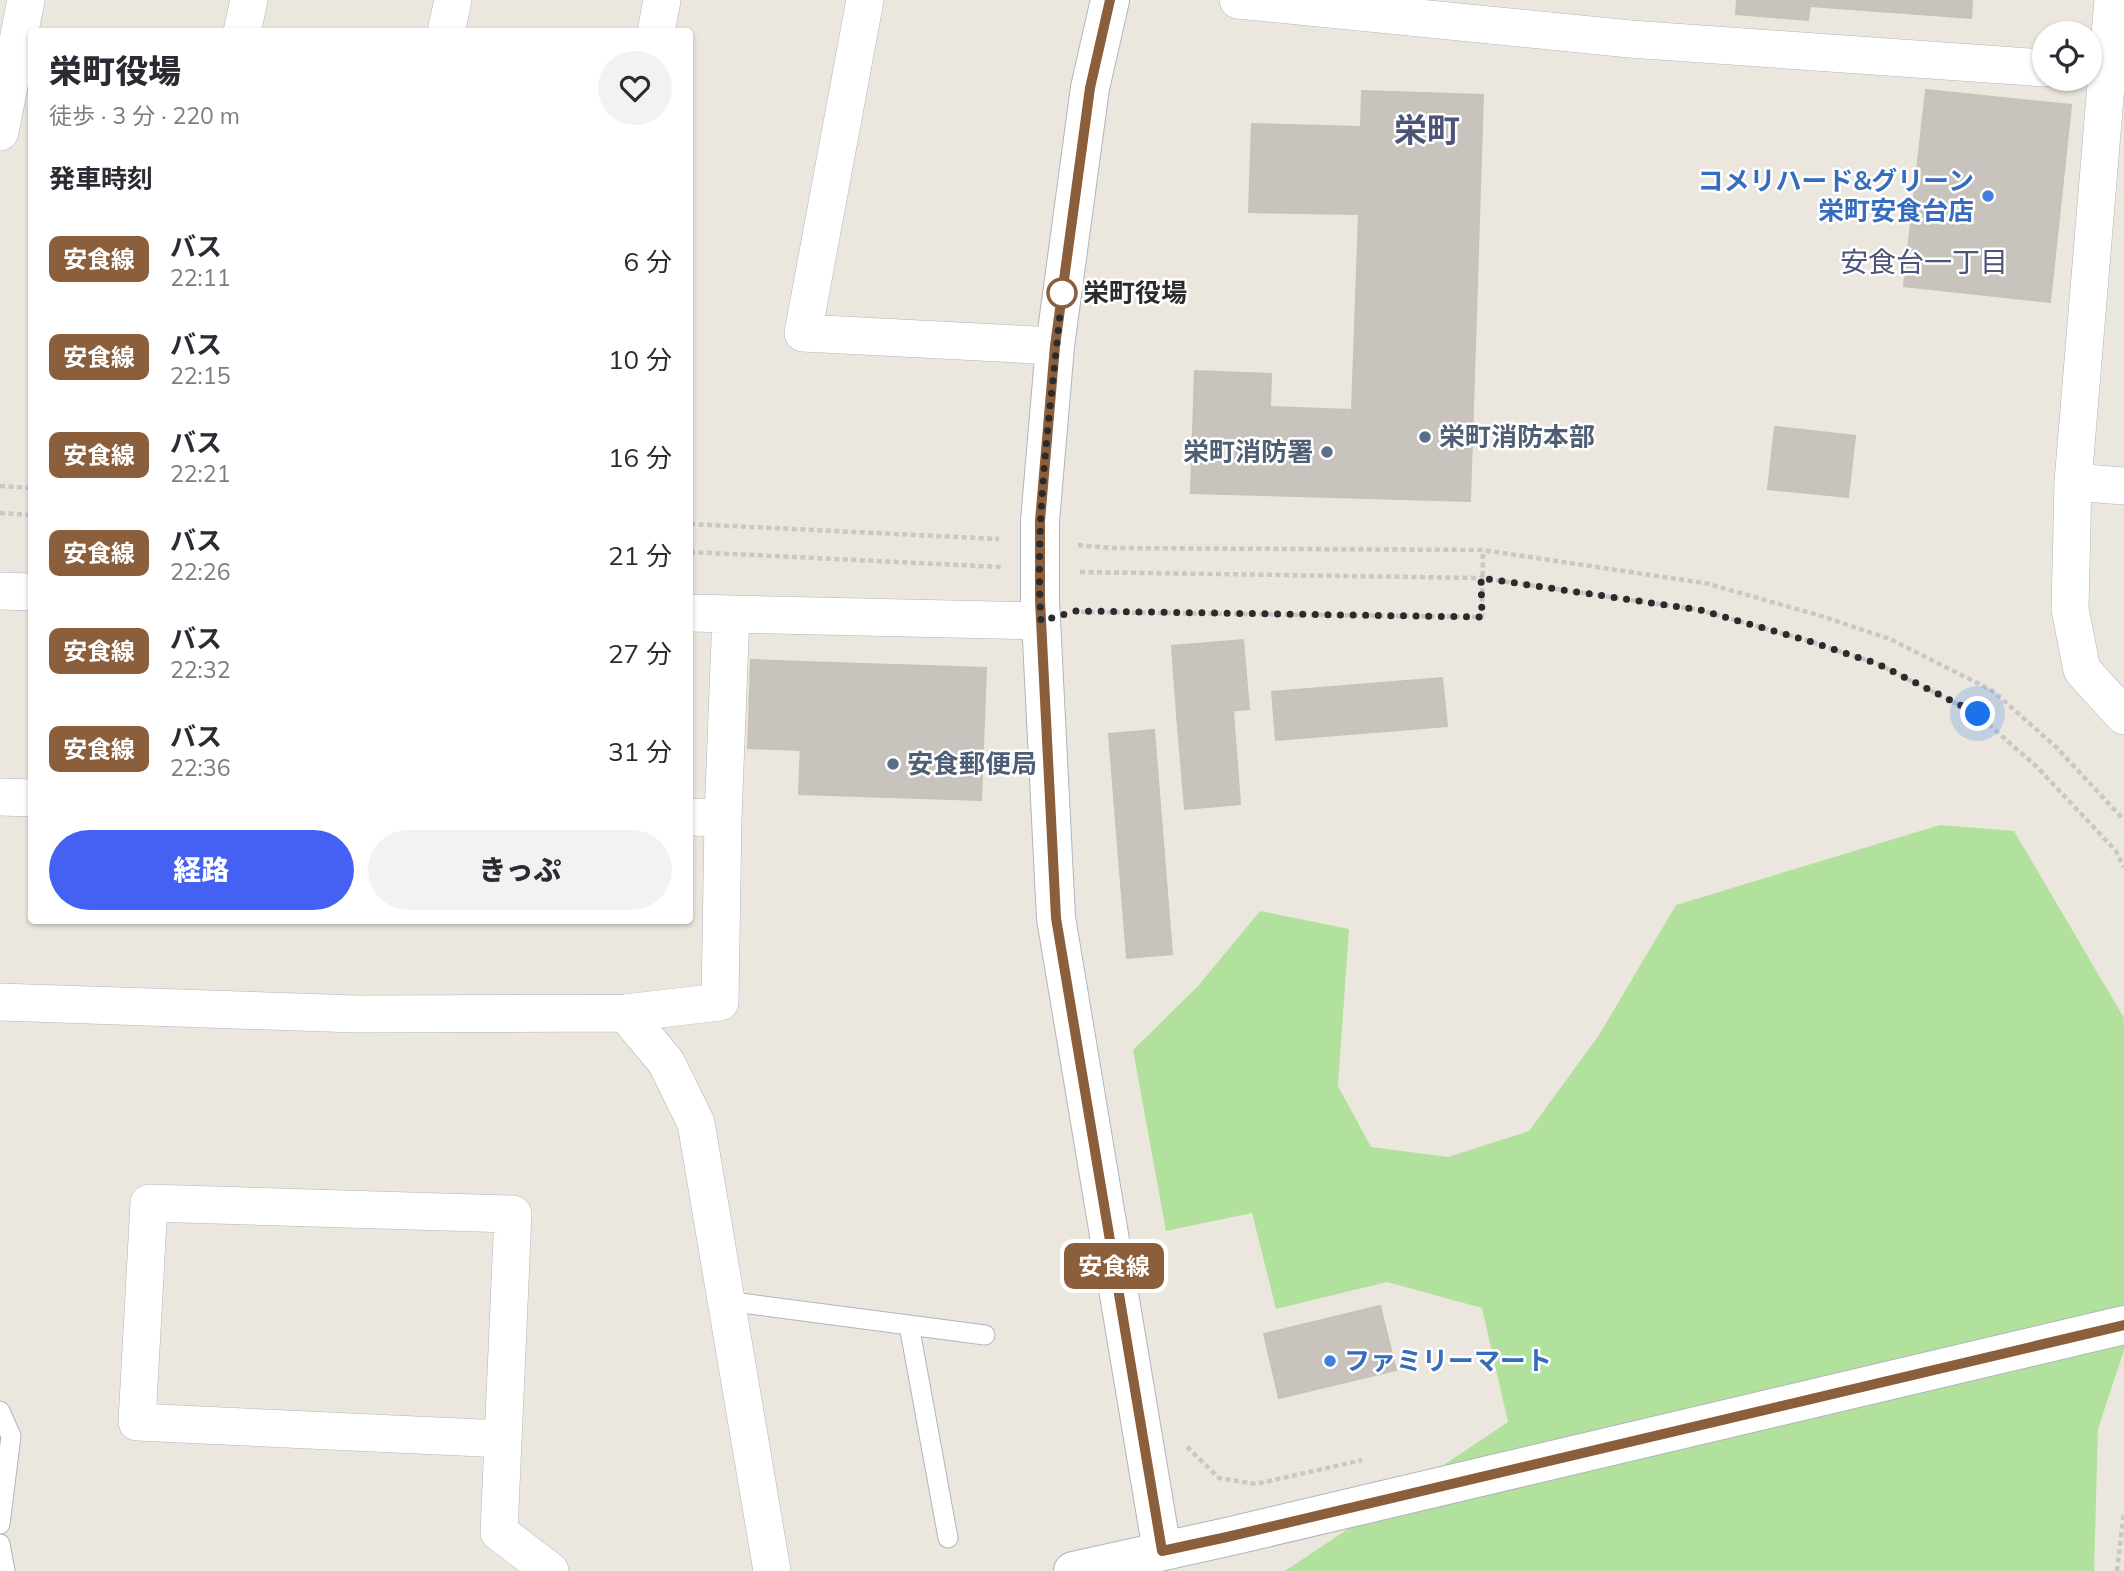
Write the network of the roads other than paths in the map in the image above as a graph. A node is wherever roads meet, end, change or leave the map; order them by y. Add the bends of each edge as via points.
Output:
1 (26, 0) edge
2 (249, 0) edge
3 (453, 0) edge
4 (662, 0) edge
5 (866, 0) edge
6 (1110, 0) edge
7 (1238, 0) edge
8 (2113, 0) edge
9 (243, 28) edge
10 (447, 28) edge
11 (657, 28) edge
12 (2102, 53) edge
13 (2032, 67) edge
14 (21, 81) edge
15 (2097, 91) edge
16 (0, 132) edge
17 (1055, 346) junction
18 (2073, 482) junction
19 (2124, 486) edge
20 (0, 591) edge
21 (28, 592) edge
22 (1041, 610) junction
23 (693, 613) edge
24 (731, 614) junction
25 (2124, 716) edge
26 (0, 797) edge
27 (28, 797) edge
28 (706, 818) edge
29 (0, 1002) edge
30 (625, 1013) junction
31 (726, 1301) junction
32 (909, 1325) junction
33 (2113, 1327) edge
34 (985, 1335) dead end
35 (0, 1411) edge
36 (503, 1439) junction
37 (0, 1524) edge
38 (948, 1538) dead end
39 (0, 1544) edge
40 (1162, 1551) junction
41 (5, 1571) edge
42 (550, 1571) edge
43 (772, 1571) edge
44 (1073, 1571) edge

1 - 14 street
2 - 9 street
3 - 10 street
4 - 11 street
5 - 17 street via 803,333
6 - 17 street via 1090,88
7 - 13 street via 1630,39
8 - 12 street
14 - 16 street
15 - 18 street
17 - 22 street, bridge via 1025,530
18 - 19 street
18 - 25 street via 2070,609 2082,670
20 - 21 street
22 - 24 street
22 - 40 street via 1056,918
23 - 24 street
24 - 28 street
26 - 27 street
28 - 30 street via 720,1002
29 - 30 street via 356,1014
30 - 31 street via 666,1062 696,1123
31 - 32 lane
31 - 43 street
32 - 34 lane
32 - 38 lane
33 - 40 street
35 - 37 lane via 10,1436
36 - 36 street via 513,1214 149,1203 137,1422
36 - 42 street via 499,1532
39 - 41 lane
40 - 44 street

